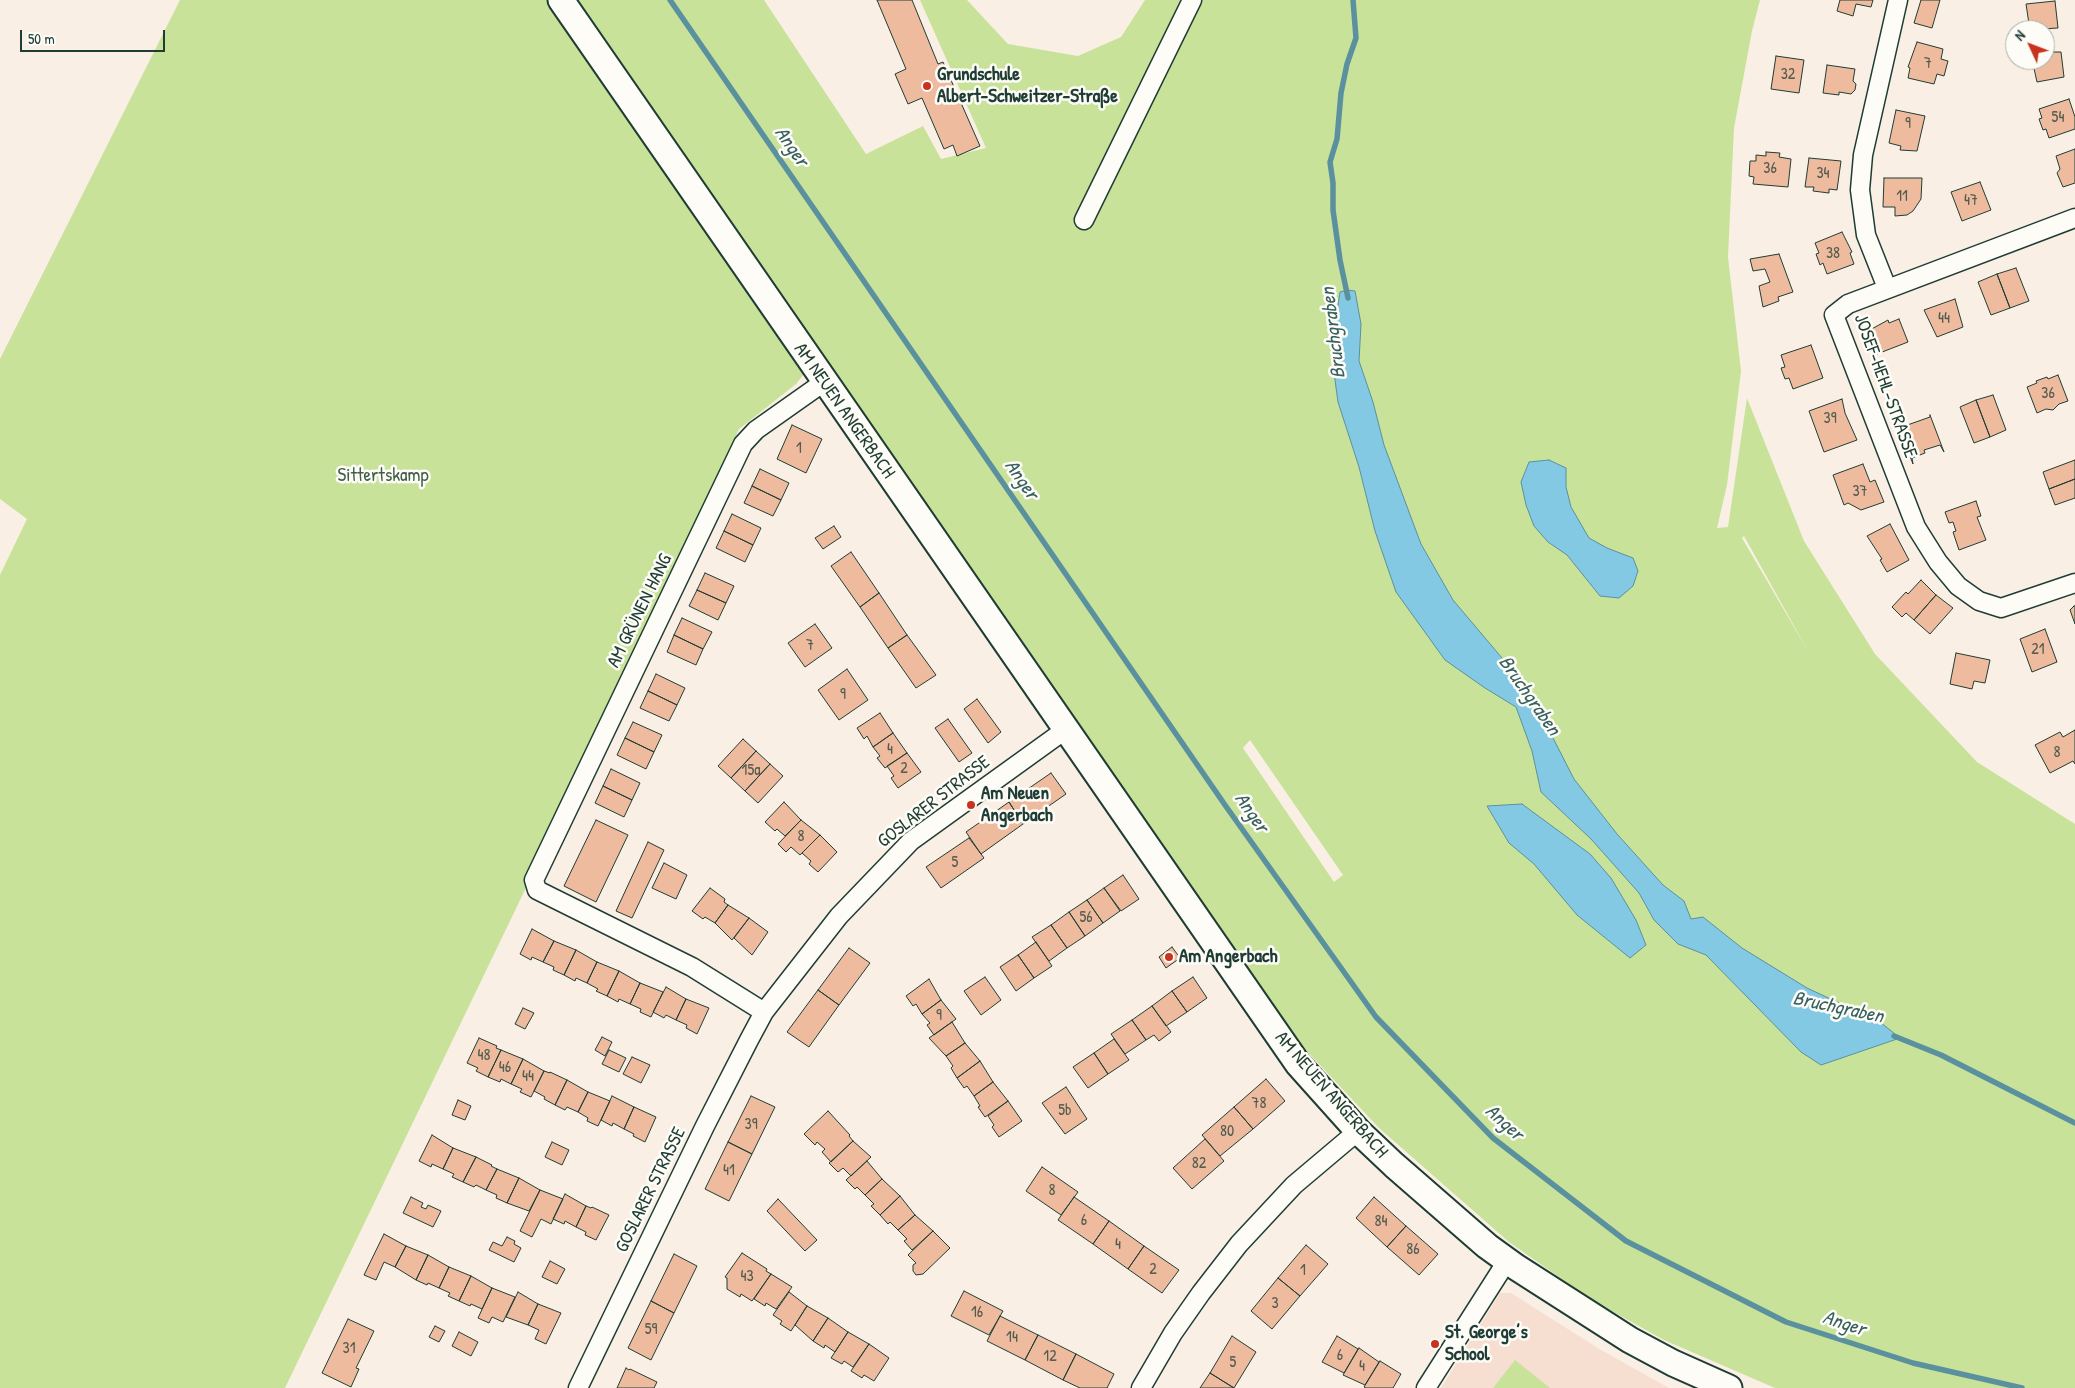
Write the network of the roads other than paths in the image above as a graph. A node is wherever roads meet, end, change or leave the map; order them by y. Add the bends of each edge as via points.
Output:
1 (561, 0) edge
2 (1192, 0) edge
3 (1898, 0) edge
4 (2075, 218) edge
5 (1084, 220) dead end
6 (1887, 288) junction
7 (824, 382) junction
8 (2075, 583) edge
9 (1065, 730) junction
10 (764, 1012) junction
11 (1358, 1131) junction
12 (1507, 1261) junction
13 (578, 1388) edge
14 (1142, 1388) edge
15 (1426, 1388) edge
16 (1729, 1388) edge

1 - 7 street, AM NEUEN ANGERBACH
2 - 5 street
3 - 6 street via 1863,155 1860,190 1866,235
4 - 6 street, JOSEF-HEHL-STRASSE
6 - 8 street, JOSEF-HEHL-STRASSE via 1848,304 1834,315 1916,527 1938,562 1958,586 1979,601 2001,608
7 - 9 street, AM NEUEN ANGERBACH
7 - 10 street, AM GRÜNEN HANG via 756,430 743,444 534,880 537,890 692,967
9 - 10 street, GOSLARER STRASSE via 911,841 839,916
9 - 11 street, AM NEUEN ANGERBACH via 1283,1044
10 - 13 street, GOSLARER STRASSE
11 - 12 street, AM NEUEN ANGERBACH via 1431,1199
11 - 14 street via 1294,1185 1239,1244 1173,1333
12 - 15 street
12 - 16 street, AM NEUEN ANGERBACH via 1630,1340

